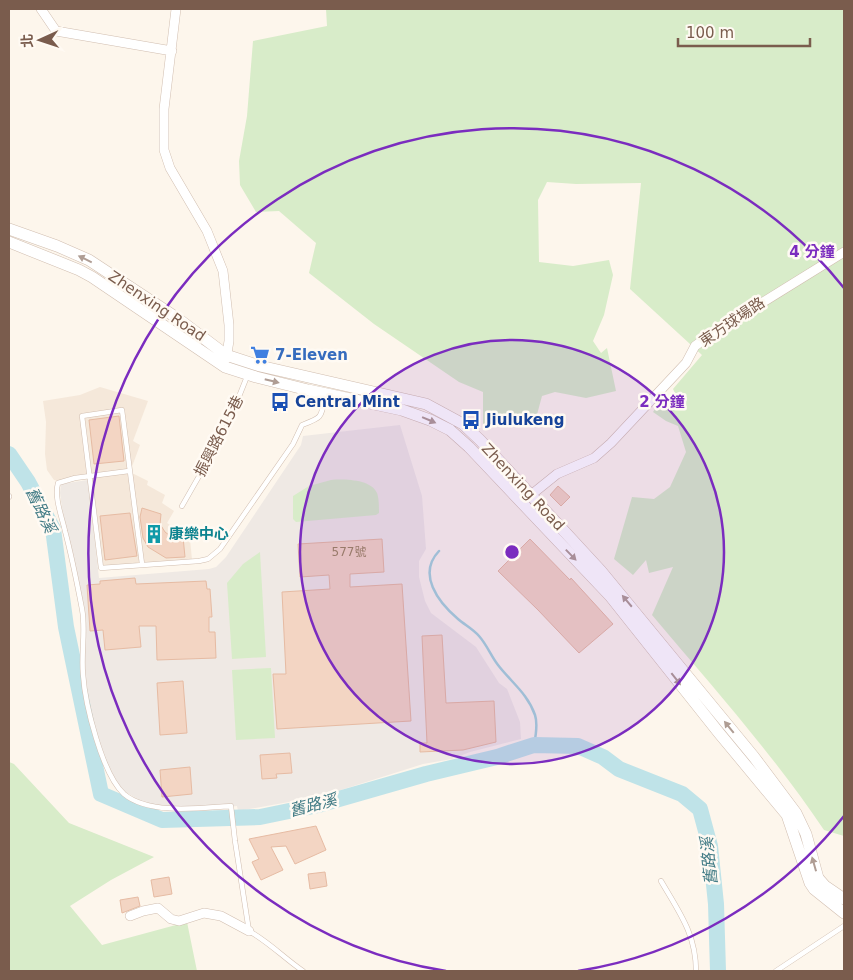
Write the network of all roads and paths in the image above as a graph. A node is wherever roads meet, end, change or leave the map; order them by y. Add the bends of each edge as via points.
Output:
1 (41, 9) edge
2 (176, 9) edge
3 (172, 51) junction
4 (9, 229) edge
5 (9, 242) edge
6 (844, 252) edge
7 (226, 355) junction
8 (225, 367) junction
9 (249, 369) junction
10 (328, 381) junction
11 (326, 394) junction
12 (130, 471) junction
13 (90, 477) junction
14 (526, 499) junction
15 (182, 506) dead end
16 (142, 564) junction
17 (661, 881) dead end
18 (844, 899) edge
19 (844, 913) edge
20 (130, 916) dead end
21 (844, 926) edge
22 (249, 931) junction
23 (303, 971) edge
24 (696, 971) edge
25 (776, 971) edge

1 - 3 street via 56,31
2 - 3 street
3 - 7 street via 164,109 164,150 170,168 207,231 223,271 229,324
7 -> 4 street, Zhenxing Road via 177,318 88,260
5 - 8 street, Zhenxing Road via 92,277
6 - 14 street, 東方球場路 via 695,346 686,363 600,453 557,474
7 - 8 street
7 - 9 street, Zhenxing Road
8 - 9 street, Zhenxing Road
9 - 10 street, Zhenxing Road
9 -> 11 street, Zhenxing Road
9 - 15 lane, 振興路615巷 via 226,429
10 - 11 lane
10 - 14 street, Zhenxing Road via 426,404 448,414 480,440
11 -> 14 street, Zhenxing Road via 402,410 450,430
11 - 16 lane via 322,414 317,421 302,425 293,444 214,555 199,561
12 - 13 lane
12 - 13 lane via 122,410 82,416
12 - 16 lane
13 - 16 lane via 101,568
13 - 22 lane via 58,483 57,489 82,613 83,674 88,708 107,766 117,787 126,795 151,806 231,806
18 -> 14 street, Zhenxing Road via 818,878 803,827 775,784 601,571
14 -> 19 street, Zhenxing Road via 611,597 787,815 810,884
17 - 24 lane via 692,938
20 - 22 street via 158,908 171,919 179,921 204,913 220,916
21 - 25 lane
22 - 23 lane

